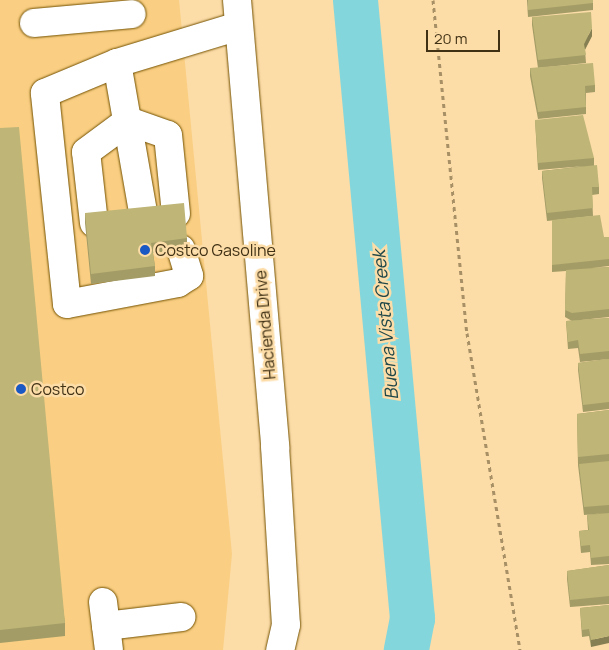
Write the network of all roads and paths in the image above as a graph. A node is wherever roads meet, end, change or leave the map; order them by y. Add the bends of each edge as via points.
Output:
1 (433, 0) edge
2 (132, 7) edge
3 (238, 13) edge
4 (34, 23) dead end
5 (126, 60) junction
6 (124, 132) junction
7 (136, 218) junction
8 (176, 250) edge
9 (181, 617) dead end
10 (106, 626) edge
11 (280, 650) edge
12 (520, 650) edge

1 - 12 path via 467,333
2 - 4 main road
2 - 5 main road
3 - 5 main road
3 - 11 main road, Hacienda Drive via 275,446 286,625
5 - 6 main road
5 - 8 main road via 45,93 67,304 134,285
6 - 7 main road
6 - 7 main road
6 - 7 main road via 168,135
9 - 10 main road

